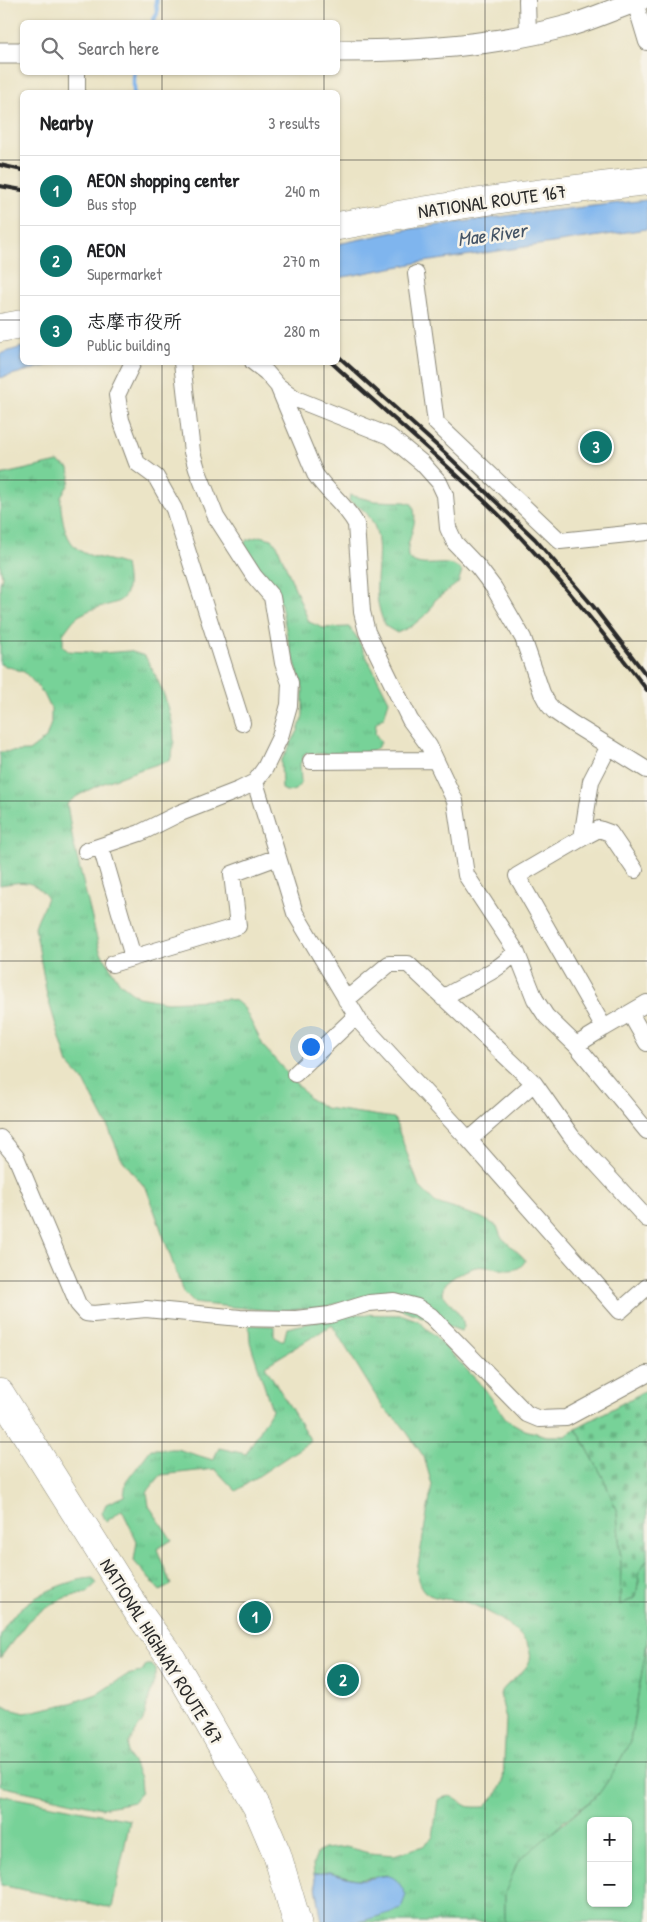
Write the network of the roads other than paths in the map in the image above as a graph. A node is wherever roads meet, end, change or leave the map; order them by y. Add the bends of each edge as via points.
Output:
1 (527, 0) edge
2 (638, 1) edge
3 (528, 36) junction
4 (647, 42) edge
5 (340, 51) edge
6 (0, 53) edge
7 (20, 53) edge
8 (77, 75) edge
9 (77, 90) edge
10 (647, 181) edge
11 (340, 226) edge
12 (416, 274) dead end
13 (20, 324) edge
14 (0, 328) edge
15 (132, 365) edge
16 (182, 365) edge
17 (257, 365) edge
18 (278, 386) junction
19 (647, 532) edge
20 (242, 723) dead end
21 (609, 746) junction
22 (434, 760) junction
23 (311, 761) dead end
24 (647, 770) edge
25 (255, 782) junction
26 (582, 838) junction
27 (278, 857) junction
28 (635, 870) dead end
29 (516, 950) junction
30 (133, 956) junction
31 (112, 964) dead end
32 (443, 998) junction
33 (346, 1000) junction
34 (647, 1003) edge
35 (630, 1013) junction
36 (356, 1016) junction
37 (604, 1028) junction
38 (647, 1043) edge
39 (576, 1046) junction
40 (295, 1074) dead end
41 (534, 1083) junction
42 (647, 1131) edge
43 (0, 1138) edge
44 (469, 1140) junction
45 (647, 1219) edge
46 (647, 1287) edge
47 (647, 1374) edge
48 (0, 1393) edge
49 (297, 1922) edge

1 - 3 street
2 - 3 street
2 - 4 street
3 - 5 street via 448,47
6 - 7 street
8 - 9 street
10 - 11 highway, NATIONAL ROUTE 167 via 463,203
12 - 19 street via 436,423 560,541
13 - 14 highway
15 - 20 street via 117,395 121,420 137,463 156,477 174,509
16 - 25 street via 196,469 216,517 254,576 272,597 283,663 290,683 289,705 280,737
17 - 18 street
18 - 21 street via 313,407 389,436 422,463 439,482 445,495 448,528 454,543 494,588 523,638 548,704
18 - 22 street via 315,474 356,524 366,632
21 - 24 street
21 - 26 street via 591,781
22 - 23 street
22 - 29 street via 455,801 466,875
25 - 27 street
25 - 30 street via 140,833 94,849
26 - 28 street via 599,829 610,833
26 - 37 street via 517,876
27 - 30 street via 232,874 238,926
27 - 33 street via 295,913
29 - 32 street via 508,960
29 - 39 street via 535,999 546,1016
30 - 31 street
32 - 33 street via 408,964 389,964
32 - 41 street
33 - 36 street
34 - 35 street
35 - 37 street
35 - 38 street
36 - 40 street
36 - 44 street
37 - 39 street
39 - 42 street
41 - 44 street
41 - 45 street via 572,1137
43 - 47 street via 16,1157 78,1304 86,1313 146,1309 240,1318 296,1319 330,1315 369,1302 394,1301 417,1307 431,1316 527,1414 539,1419 566,1418
44 - 46 street via 620,1311
48 - 49 highway, NATIONAL HIGHWAY ROUTE 167 via 138,1612 168,1653 257,1807 277,1854

